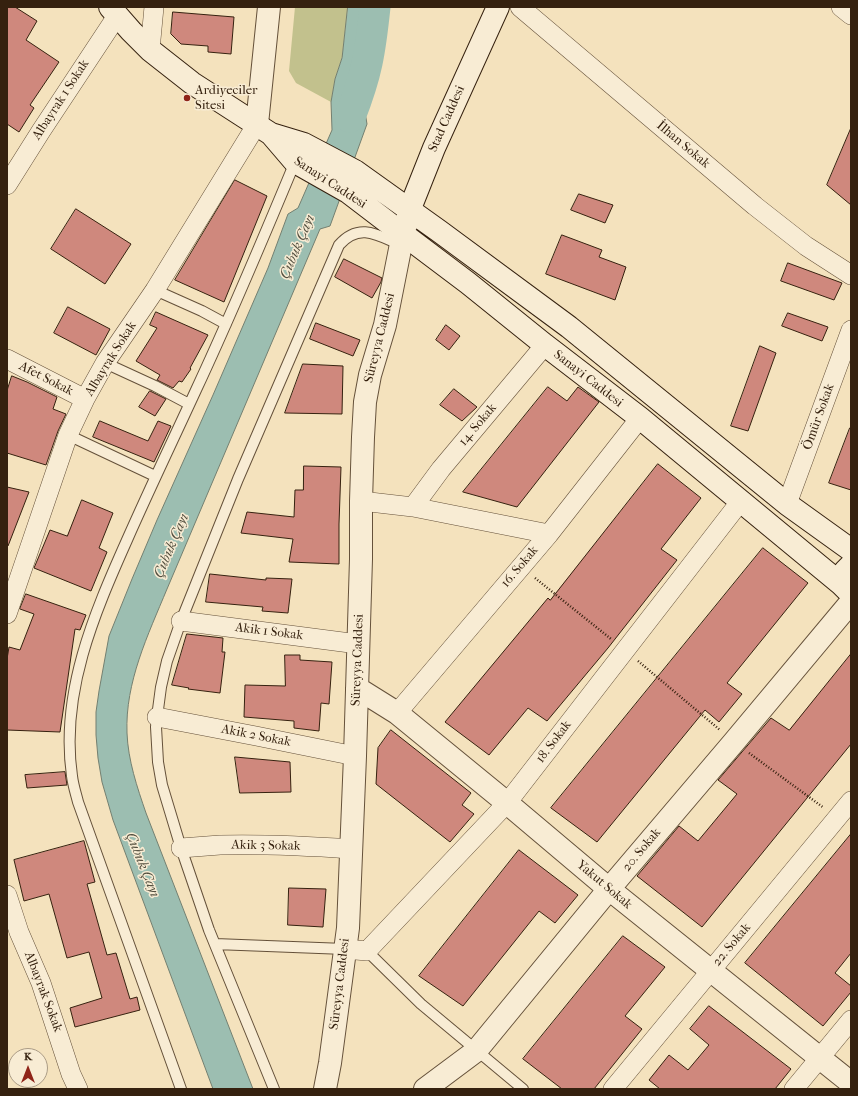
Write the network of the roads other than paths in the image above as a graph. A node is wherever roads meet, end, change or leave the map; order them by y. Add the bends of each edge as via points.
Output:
1 (154, 7) edge
2 (269, 7) edge
3 (498, 7) edge
4 (520, 7) edge
5 (841, 7) edge
6 (113, 11) edge
7 (851, 16) edge
8 (150, 50) junction
9 (264, 129) junction
10 (299, 153) junction
11 (10, 175) edge
12 (409, 211) junction
13 (402, 240) junction
14 (851, 275) edge
15 (155, 290) junction
16 (226, 324) junction
17 (851, 330) edge
18 (545, 345) junction
19 (7, 359) edge
20 (106, 363) junction
21 (85, 399) junction
22 (189, 404) junction
23 (640, 418) junction
24 (68, 434) junction
25 (155, 476) junction
26 (361, 501) junction
27 (740, 502) junction
28 (787, 504) junction
29 (413, 507) junction
30 (548, 534) junction
31 (851, 550) edge
32 (851, 565) edge
33 (848, 593) edge
34 (7, 614) edge
35 (181, 621) junction
36 (358, 644) junction
37 (357, 688) junction
38 (397, 713) junction
39 (157, 717) junction
40 (355, 756) junction
41 (851, 802) edge
42 (507, 803) junction
43 (181, 848) junction
44 (352, 849) junction
45 (609, 889) junction
46 (7, 895) edge
47 (13, 927) edge
48 (215, 944) junction
49 (345, 949) junction
50 (367, 951) junction
51 (710, 971) junction
52 (851, 1020) edge
53 (476, 1051) junction
54 (820, 1058) junction
55 (851, 1083) edge
56 (78, 1089) edge
57 (180, 1089) edge
58 (274, 1089) edge
59 (325, 1089) edge
60 (425, 1089) edge
61 (523, 1089) edge
62 (613, 1089) edge
63 (794, 1089) edge

1 - 8 street
2 - 9 street
3 - 12 street, Stad Caddesi via 434,148
4 - 14 street, İlhan Sokak via 754,206 806,246
5 - 7 street
6 - 8 street, Sanayi Caddesi
6 - 11 street, Albayrak 1 Sokak via 41,131
8 - 9 street, Sanayi Caddesi via 192,83
9 - 10 street, Sanayi Caddesi
9 - 15 street, Albayrak Sokak
10 - 12 street, Sanayi Caddesi via 355,171
10 - 13 street, Sanayi Caddesi
10 - 16 lane
12 - 13 street, Stad Caddesi
12 - 28 street, Sanayi Caddesi via 569,327
13 - 18 street, Sanayi Caddesi via 468,282
13 - 26 street, Süreyya Caddesi via 385,325 365,402
13 - 35 lane via 363,232 349,235 339,245 238,479
15 - 16 lane
15 - 20 street, Albayrak Sokak
16 - 22 lane
17 - 28 street, Ömür Sokak
18 - 23 street, Sanayi Caddesi
18 - 29 street, 14. Sokak via 441,469
19 - 21 street, Afet Sokak
20 - 21 street, Albayrak Sokak
20 - 22 lane
21 - 24 street, Albayrak Sokak
22 - 25 lane
23 - 27 street, Sanayi Caddesi
23 - 30 street, 16. Sokak
24 - 25 lane
24 - 34 street, Albayrak Sokak
25 - 57 lane via 108,583 81,660 74,690 70,744 72,776 78,802
26 - 29 street
26 - 36 street, Süreyya Caddesi
27 - 33 street, Sanayi Caddesi
27 - 42 street, 18. Sokak
28 - 31 street, Sanayi Caddesi
29 - 30 street
30 - 38 street, 16. Sokak
32 - 33 street via 845,571
33 - 45 street, 20. Sokak via 734,742
35 - 36 street, Akik 1 Sokak
35 - 39 lane via 167,660
36 - 37 street, Süreyya Caddesi
37 - 38 street, Yakut Sokak
37 - 40 street, Süreyya Caddesi
38 - 42 street, Yakut Sokak
39 - 40 street, Akik 2 Sokak
39 - 43 lane via 158,762 162,785
40 - 44 street, Süreyya Caddesi
41 - 51 street, 22. Sokak
42 - 45 street, Yakut Sokak
42 - 50 street, 18. Sokak
43 - 44 street, Akik 3 Sokak via 282,845
43 - 48 lane
44 - 49 street, Süreyya Caddesi
45 - 51 street, Yakut Sokak
45 - 53 street, 20. Sokak
46 - 47 street, Albayrak Sokak
47 - 56 street, Albayrak Sokak via 42,983
48 - 49 lane
48 - 58 lane
49 - 50 street
49 - 59 street, Süreyya Caddesi
50 - 53 lane via 421,1004
51 - 54 street, Yakut Sokak
51 - 62 street, 22. Sokak
52 - 54 street
53 - 60 street, 20. Sokak
53 - 61 lane
54 - 55 street, Yakut Sokak
54 - 63 street

